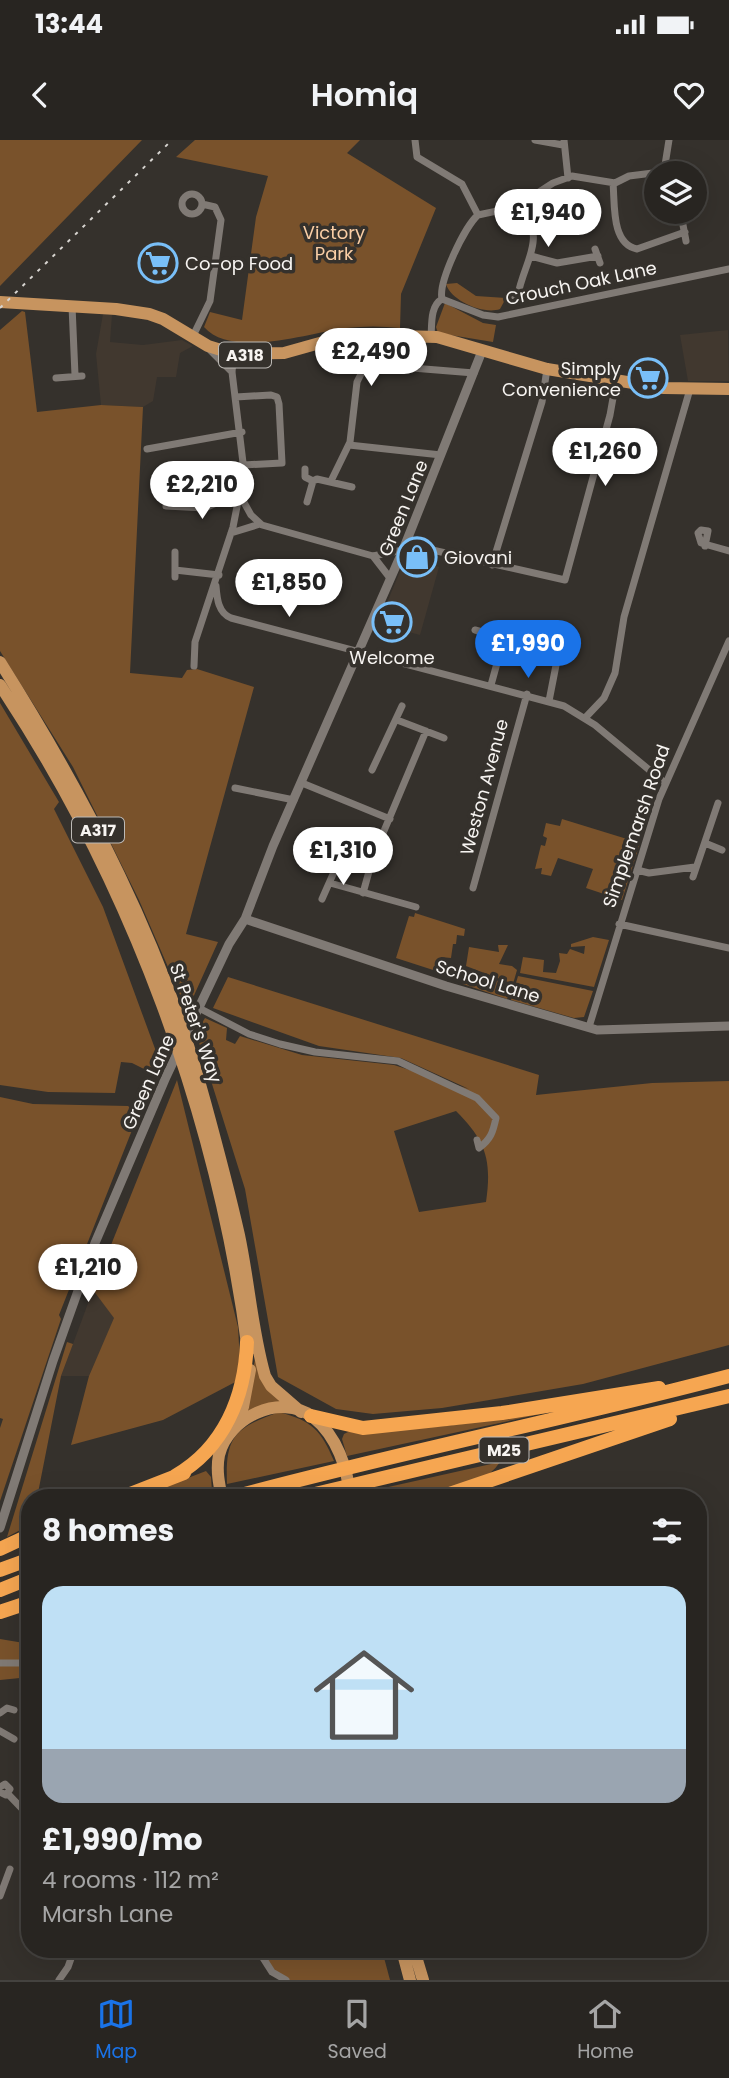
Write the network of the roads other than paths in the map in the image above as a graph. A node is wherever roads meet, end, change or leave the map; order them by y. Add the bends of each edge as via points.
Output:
1 (415, 140) edge
2 (535, 140) edge
3 (669, 140) edge
4 (563, 143) edge
5 (568, 178) junction
6 (613, 183) junction
7 (525, 202) junction
8 (202, 204) dead end
9 (478, 215) junction
10 (685, 233) dead end
11 (531, 256) junction
12 (598, 256) dead end
13 (729, 269) edge
14 (516, 298) dead end
15 (442, 299) junction
16 (0, 302) edge
17 (72, 306) junction
18 (193, 337) junction
19 (430, 337) junction
20 (208, 346) junction
21 (234, 351) junction
22 (482, 351) junction
23 (547, 369) junction
24 (232, 372) junction
25 (474, 373) junction
26 (56, 378) dead end
27 (617, 381) junction
28 (690, 389) junction
29 (729, 389) edge
30 (236, 397) junction
31 (242, 432) junction
32 (349, 445) junction
33 (147, 449) dead end
34 (441, 456) junction
35 (244, 466) junction
36 (305, 469) dead end
37 (313, 481) junction
38 (331, 481) junction
39 (352, 487) dead end
40 (239, 498) junction
41 (307, 502) dead end
42 (170, 503) dead end
43 (260, 524) junction
44 (231, 533) junction
45 (705, 546) dead end
46 (404, 547) junction
47 (729, 551) edge
48 (175, 552) dead end
49 (373, 556) junction
50 (492, 565) junction
51 (219, 575) junction
52 (390, 578) junction
53 (216, 586) junction
54 (223, 612) junction
55 (205, 613) junction
56 (475, 630) dead end
57 (504, 638) junction
58 (729, 641) edge
59 (360, 652) junction
60 (558, 655) junction
61 (567, 657) dead end
62 (0, 662) edge
63 (194, 666) dead end
64 (0, 685) edge
65 (491, 685) junction
66 (527, 694) junction
67 (549, 701) junction
68 (402, 706) dead end
69 (585, 718) junction
70 (397, 720) junction
71 (426, 731) junction
72 (444, 738) dead end
73 (372, 770) dead end
74 (665, 782) junction
75 (302, 783) junction
76 (235, 788) dead end
77 (294, 800) junction
78 (718, 803) dead end
79 (390, 819) junction
80 (705, 843) junction
81 (722, 850) dead end
82 (338, 863) dead end
83 (695, 867) junction
84 (637, 870) junction
85 (693, 877) dead end
86 (330, 883) junction
87 (473, 888) dead end
88 (363, 893) junction
89 (322, 899) dead end
90 (416, 907) dead end
91 (245, 919) junction
92 (620, 925) junction
93 (729, 948) edge
94 (199, 1008) junction
95 (729, 1026) edge
96 (589, 1027) junction
97 (191, 1074) junction
98 (477, 1140) dead end
99 (247, 1342) junction
100 (729, 1377) edge
101 (693, 1386) junction
102 (729, 1396) edge
103 (710, 1402) junction
104 (306, 1414) junction
105 (233, 1428) junction
106 (224, 1442) junction
107 (175, 1476) junction
108 (142, 1489) edge
109 (220, 1489) edge
110 (267, 1489) edge
111 (337, 1489) edge
112 (348, 1489) edge
113 (465, 1489) edge
114 (0, 1528) edge
115 (21, 1539) edge
116 (0, 1549) edge
117 (21, 1562) edge
118 (0, 1570) edge
119 (21, 1582) edge
120 (0, 1590) edge
121 (21, 1605) edge
122 (0, 1612) edge
123 (0, 1663) edge
124 (21, 1663) edge
125 (14, 1710) dead end
126 (0, 1713) edge
127 (0, 1731) edge
128 (14, 1739) dead end
129 (2, 1789) edge
130 (21, 1808) edge
131 (10, 1869) dead end
132 (0, 1896) edge
133 (70, 1958) edge
134 (263, 1958) edge
135 (403, 1958) edge
136 (416, 1958) edge
137 (61, 1977) edge
138 (74, 1980) edge
139 (286, 1980) edge
140 (410, 1980) edge
141 (423, 1980) edge

1 - 9 street via 412,150 425,164 462,184
2 - 4 street
3 - 6 street via 665,165 658,171
4 - 5 street
5 - 6 street via 583,176
5 - 7 street
6 - 10 street via 619,234 631,248
7 - 9 street
7 - 11 street via 535,233
8 - 18 street via 215,207 221,220 210,302
9 - 15 street via 451,262 442,284
11 - 12 street via 557,263
11 - 14 street
13 - 15 street, Crouch Oak Lane via 498,317
15 - 19 street via 435,306
16 - 17 main road, A318
17 - 18 main road, A318 via 149,314
17 - 26 street via 79,375
18 - 20 main road, A318
18 - 21 main road, A318
19 - 21 main road, A318 via 360,335 300,349
19 - 22 main road, A318
20 - 21 main road, A318
20 - 24 street
21 - 24 street
22 - 23 main road, A318
22 - 25 street, Green Lane
23 - 27 main road, A318
23 - 50 street via 542,402
24 - 30 street
25 - 32 street via 368,367 357,382
25 - 34 street, Green Lane
27 - 28 main road, A318
27 - 50 street via 565,580
28 - 29 main road, A318
28 - 69 street via 624,617 615,673 604,698
30 - 31 street
30 - 35 street via 271,395 279,404 282,463
31 - 33 street
31 - 35 street
32 - 34 street
32 - 38 street
34 - 46 street, Green Lane
35 - 40 street
36 - 37 street via 305,477
37 - 38 street
37 - 41 street
38 - 39 street
40 - 42 street via 223,499 205,508
40 - 43 street
40 - 44 street
43 - 44 street
43 - 49 street
44 - 51 street
45 - 47 street
46 - 49 street
46 - 50 street
46 - 52 street, Green Lane
48 - 51 street via 175,574
49 - 52 street
51 - 53 street
52 - 59 street, Green Lane
53 - 54 street
53 - 55 street
54 - 55 street
54 - 59 street via 231,618
55 - 63 street via 195,642
56 - 57 street
57 - 60 street
57 - 65 street
58 - 74 street, Simplemarsh Road
59 - 65 street
59 - 75 street, Green Lane
60 - 61 street
60 - 67 street
62 - 97 main road, St Peter's Way / A317 via 60,758 120,874 175,1008
64 - 97 main road, St Peter's Way / A317 via 51,766 119,898
65 - 66 street
66 - 67 street
66 - 87 street, Weston Avenue
67 - 69 street
68 - 70 street
69 - 74 street
70 - 71 street
70 - 73 street
71 - 72 street
71 - 79 street
74 - 84 street, Simplemarsh Road
75 - 77 street, Green Lane
75 - 79 street
76 - 77 street
77 - 91 street, Green Lane
78 - 80 street
79 - 88 street
80 - 81 street
80 - 83 street
82 - 86 street
83 - 84 street via 649,873
83 - 85 street
84 - 92 street, Simplemarsh Road
86 - 88 street
86 - 89 street
88 - 90 street
91 - 94 street, Green Lane
91 - 96 street, School Lane via 446,986
92 - 93 street
92 - 96 street, Simplemarsh Road
94 - 98 street via 256,1037 315,1052 398,1061 453,1086 477,1098 496,1118 487,1142 479,1148
94 - 114 street, Green Lane via 91,1254
95 - 96 street, School Lane via 640,1031
97 - 99 main road, St Peter's Way / A317
97 - 104 main road, St Peter's Way / A317 via 239,1235 265,1376
99 - 105 main road, St Peter's Way / A317 via 248,1387
99 - 107 highway via 242,1384 227,1422 212,1448
100 - 101 highway, M25
101 - 104 highway, M25 via 363,1428
101 - 110 highway, M25
102 - 103 highway, M25
103 - 111 highway, M25
103 - 113 highway, M25
104 - 105 main road via 267,1409
104 - 112 main road, St Peter's Way via 332,1436
105 - 106 main road, St Peter's Way
106 - 107 highway via 207,1462
106 - 109 main road
107 - 108 highway
115 - 116 highway
117 - 118 highway
119 - 120 highway
121 - 122 highway
123 - 124 street
125 - 126 street
127 - 128 street
129 - 130 street
131 - 132 street
133 - 137 street
134 - 139 street via 272,1972
135 - 140 main road
136 - 141 main road
137 - 138 street

